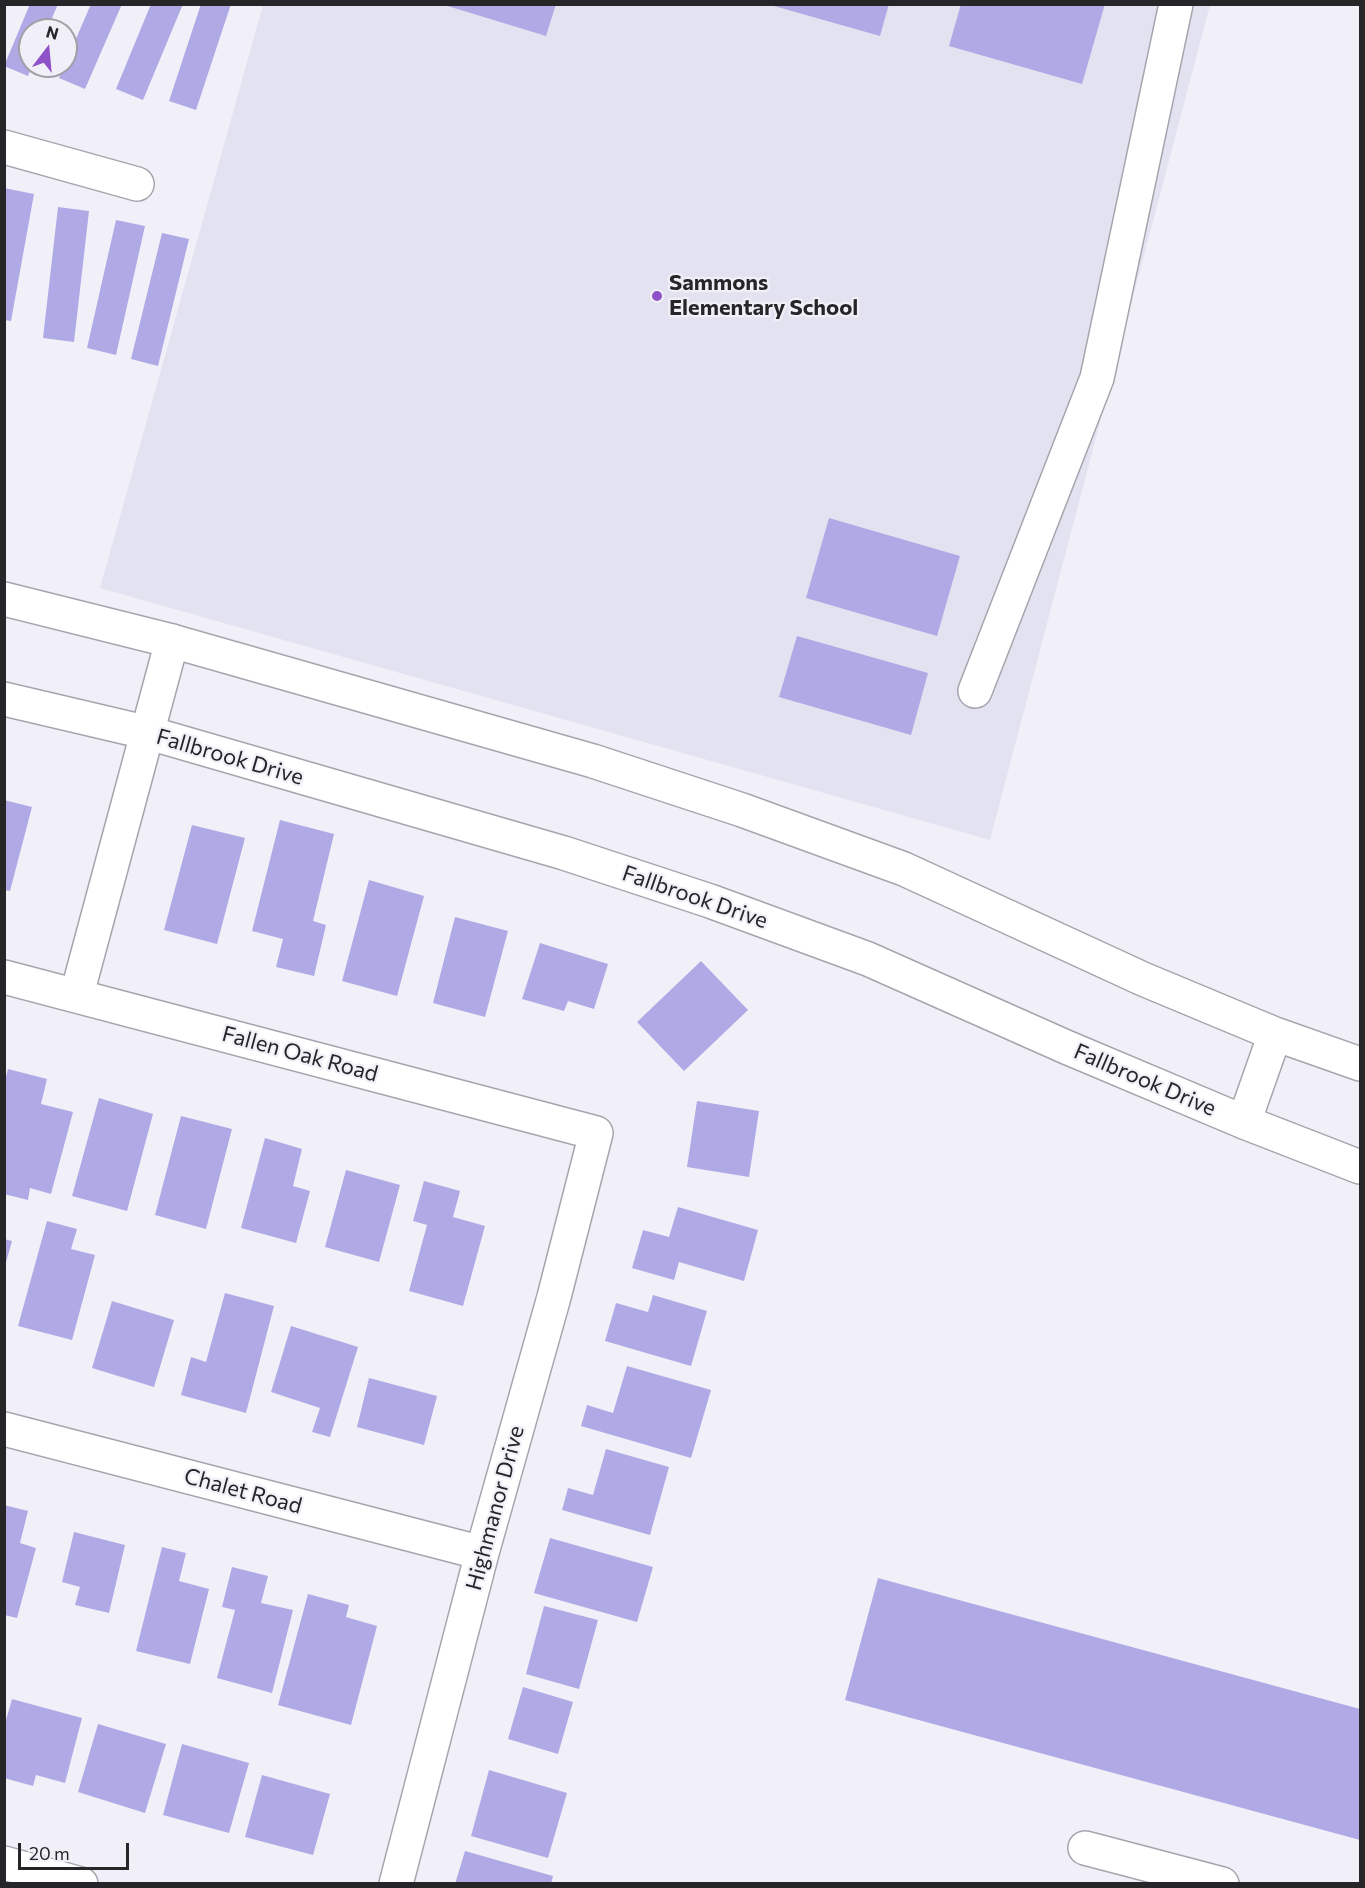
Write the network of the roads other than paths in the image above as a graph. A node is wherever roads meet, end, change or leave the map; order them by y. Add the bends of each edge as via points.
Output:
1 (1176, 4) edge
2 (4, 147) edge
3 (137, 184) dead end
4 (4, 599) edge
5 (172, 641) junction
6 (975, 691) dead end
7 (4, 699) edge
8 (149, 733) junction
9 (4, 977) edge
10 (77, 994) junction
11 (1275, 1034) junction
12 (1360, 1064) edge
13 (1244, 1122) junction
14 (596, 1133) joint
15 (1360, 1167) edge
16 (4, 1429) edge
17 (482, 1553) junction
18 (1085, 1848) dead end
19 (4, 1863) edge
20 (81, 1884) edge
21 (396, 1884) edge
22 (1222, 1884) edge

1 - 6 main road via 1097,378
2 - 3 main road
4 - 5 main road
5 - 8 main road
5 - 11 main road via 593,761 742,810 904,870 1143,979
7 - 8 main road, Fallbrook Drive
8 - 10 main road
8 - 13 main road, Fallbrook Drive via 564,853 710,901 868,959
9 - 10 main road, Fallen Oak Road
10 - 14 main road, Fallen Oak Road
11 - 12 main road
11 - 13 main road
13 - 15 main road, Fallbrook Drive
14 - 17 main road, Highmanor Drive
16 - 17 main road, Chalet Road
17 - 21 main road, Highmanor Drive
18 - 22 main road
19 - 20 main road

